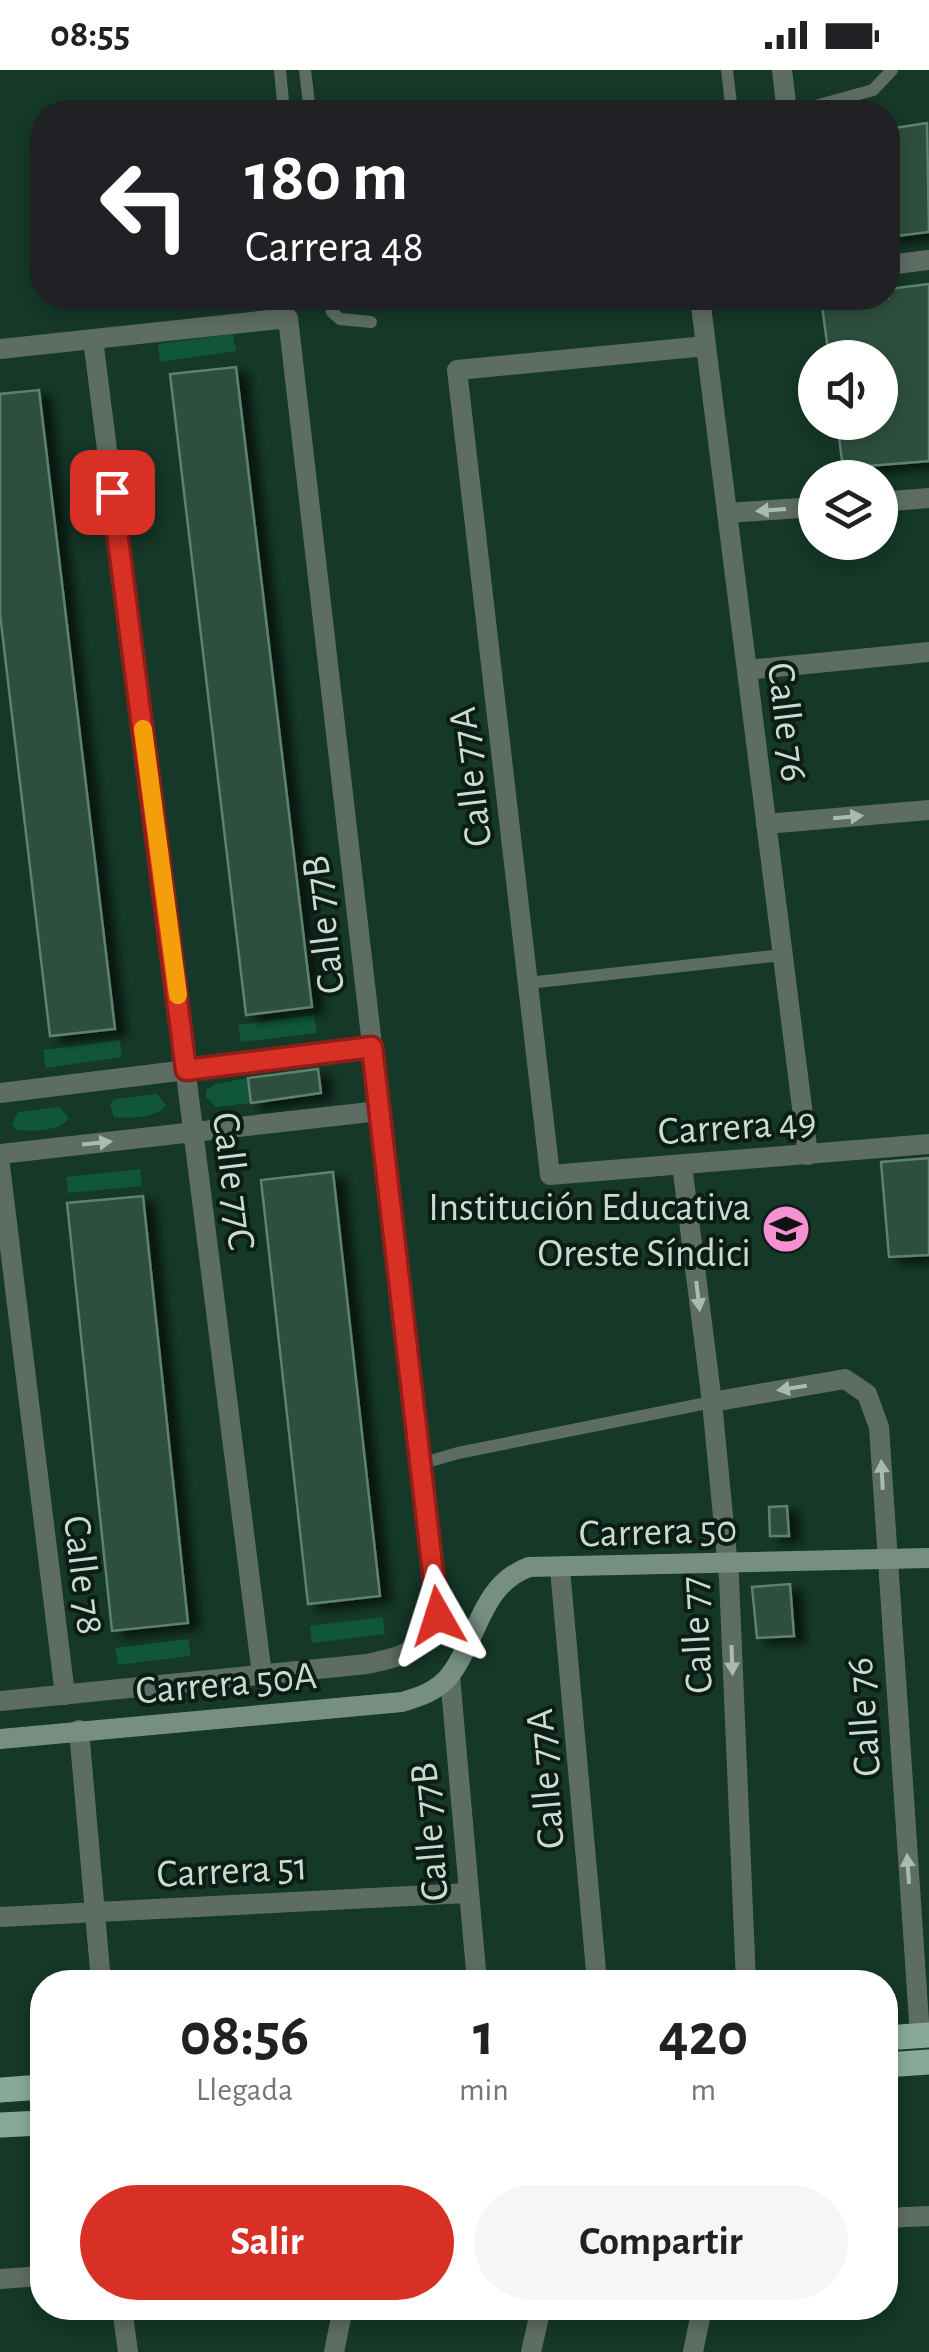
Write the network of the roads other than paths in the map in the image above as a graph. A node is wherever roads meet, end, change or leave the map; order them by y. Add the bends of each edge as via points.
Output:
1 (280, 70) edge
2 (305, 70) edge
3 (727, 70) edge
4 (782, 70) edge
5 (892, 70) edge
6 (283, 100) edge
7 (309, 100) edge
8 (731, 100) edge
9 (788, 100) edge
10 (835, 100) edge
11 (929, 260) edge
12 (900, 264) edge
13 (332, 310) edge
14 (702, 310) edge
15 (370, 322) dead end
16 (93, 340) junction
17 (706, 346) junction
18 (0, 350) edge
19 (929, 498) edge
20 (898, 501) edge
21 (798, 508) edge
22 (727, 513) junction
23 (929, 652) edge
24 (747, 670) junction
25 (929, 810) edge
26 (766, 824) junction
27 (783, 955) junction
28 (528, 983) junction
29 (372, 1047) junction
30 (186, 1070) junction
31 (0, 1093) edge
32 (379, 1111) junction
33 (193, 1132) junction
34 (929, 1144) edge
35 (0, 1154) edge
36 (808, 1155) junction
37 (682, 1164) junction
38 (0, 1166) edge
39 (550, 1175) joint
40 (712, 1402) junction
41 (420, 1464) junction
42 (929, 1558) edge
43 (886, 1559) junction
44 (726, 1563) junction
45 (560, 1569) junction
46 (262, 1675) junction
47 (450, 1676) junction
48 (65, 1695) junction
49 (0, 1701) edge
50 (79, 1730) junction
51 (0, 1739) edge
52 (468, 1893) junction
53 (94, 1911) junction
54 (0, 1917) edge
55 (100, 1970) edge
56 (476, 1970) edge
57 (596, 1970) edge
58 (745, 1970) edge
59 (924, 2036) edge
60 (898, 2037) edge
61 (929, 2062) edge
62 (898, 2064) edge
63 (30, 2087) edge
64 (0, 2090) edge
65 (30, 2124) edge
66 (0, 2125) edge
67 (929, 2216) edge
68 (898, 2217) edge
69 (30, 2277) edge
70 (0, 2280) edge
71 (124, 2320) edge
72 (341, 2320) edge
73 (539, 2320) edge
74 (700, 2320) edge
75 (128, 2352) edge
76 (334, 2352) edge
77 (531, 2352) edge
78 (693, 2352) edge

1 - 6 lane
2 - 7 lane
3 - 8 lane
4 - 9 street
5 - 10 lane via 873,90
11 - 12 street
13 - 15 lane via 340,319
14 - 17 street, Calle 76
16 - 18 street
16 - 29 street, Calle 77B via 288,318
16 - 30 street, Calle 77C
17 - 22 street, Calle 76
17 - 28 street, Calle 77A via 457,370
19 - 20 street
21 -> 22 street
22 - 24 street, Calle 76
23 - 24 street
24 - 26 street, Calle 76
26 -> 25 street
26 - 27 street, Calle 76
27 - 28 lane
27 - 36 street, Calle 76
28 - 39 street, Calle 77A
29 - 30 street
29 - 32 street, Calle 77B
30 - 31 street
30 - 33 street, Calle 77C
32 - 33 street
32 - 41 street, Calle 77B
35 -> 33 street
33 - 46 street, Calle 77C
34 - 36 street, Carrera 49
36 - 37 street, Carrera 49
37 - 39 street, Carrera 49
37 -> 40 street, Calle 77
38 - 48 street, Calle 78
40 - 41 lane
43 -> 40 street, Calle 76 via 880,1426 868,1394 845,1380
40 - 44 street, Calle 77
41 - 46 street, Calle 77B via 438,1616 426,1640 401,1657
42 - 43 street, Carrera 50
43 - 44 street, Carrera 50
59 -> 43 street, Calle 76
44 - 45 street, Carrera 50
44 -> 58 street, Calle 77
45 - 47 street, Carrera 50 via 529,1568 498,1587
45 - 57 street, Calle 77A
46 - 48 street
47 - 50 street, Carrera 50A via 402,1702
47 - 52 street, Calle 77B
48 - 49 street
50 - 51 street, Carrera 50A
50 - 53 street
52 - 53 street, Carrera 51
52 - 56 street, Calle 77B
53 - 54 street, Carrera 51
53 - 55 street
59 - 60 main road
61 - 62 main road
63 - 64 main road
65 - 66 main road
67 - 68 street
69 - 70 street
71 - 75 street
72 - 76 street
73 - 77 street
74 - 78 street

